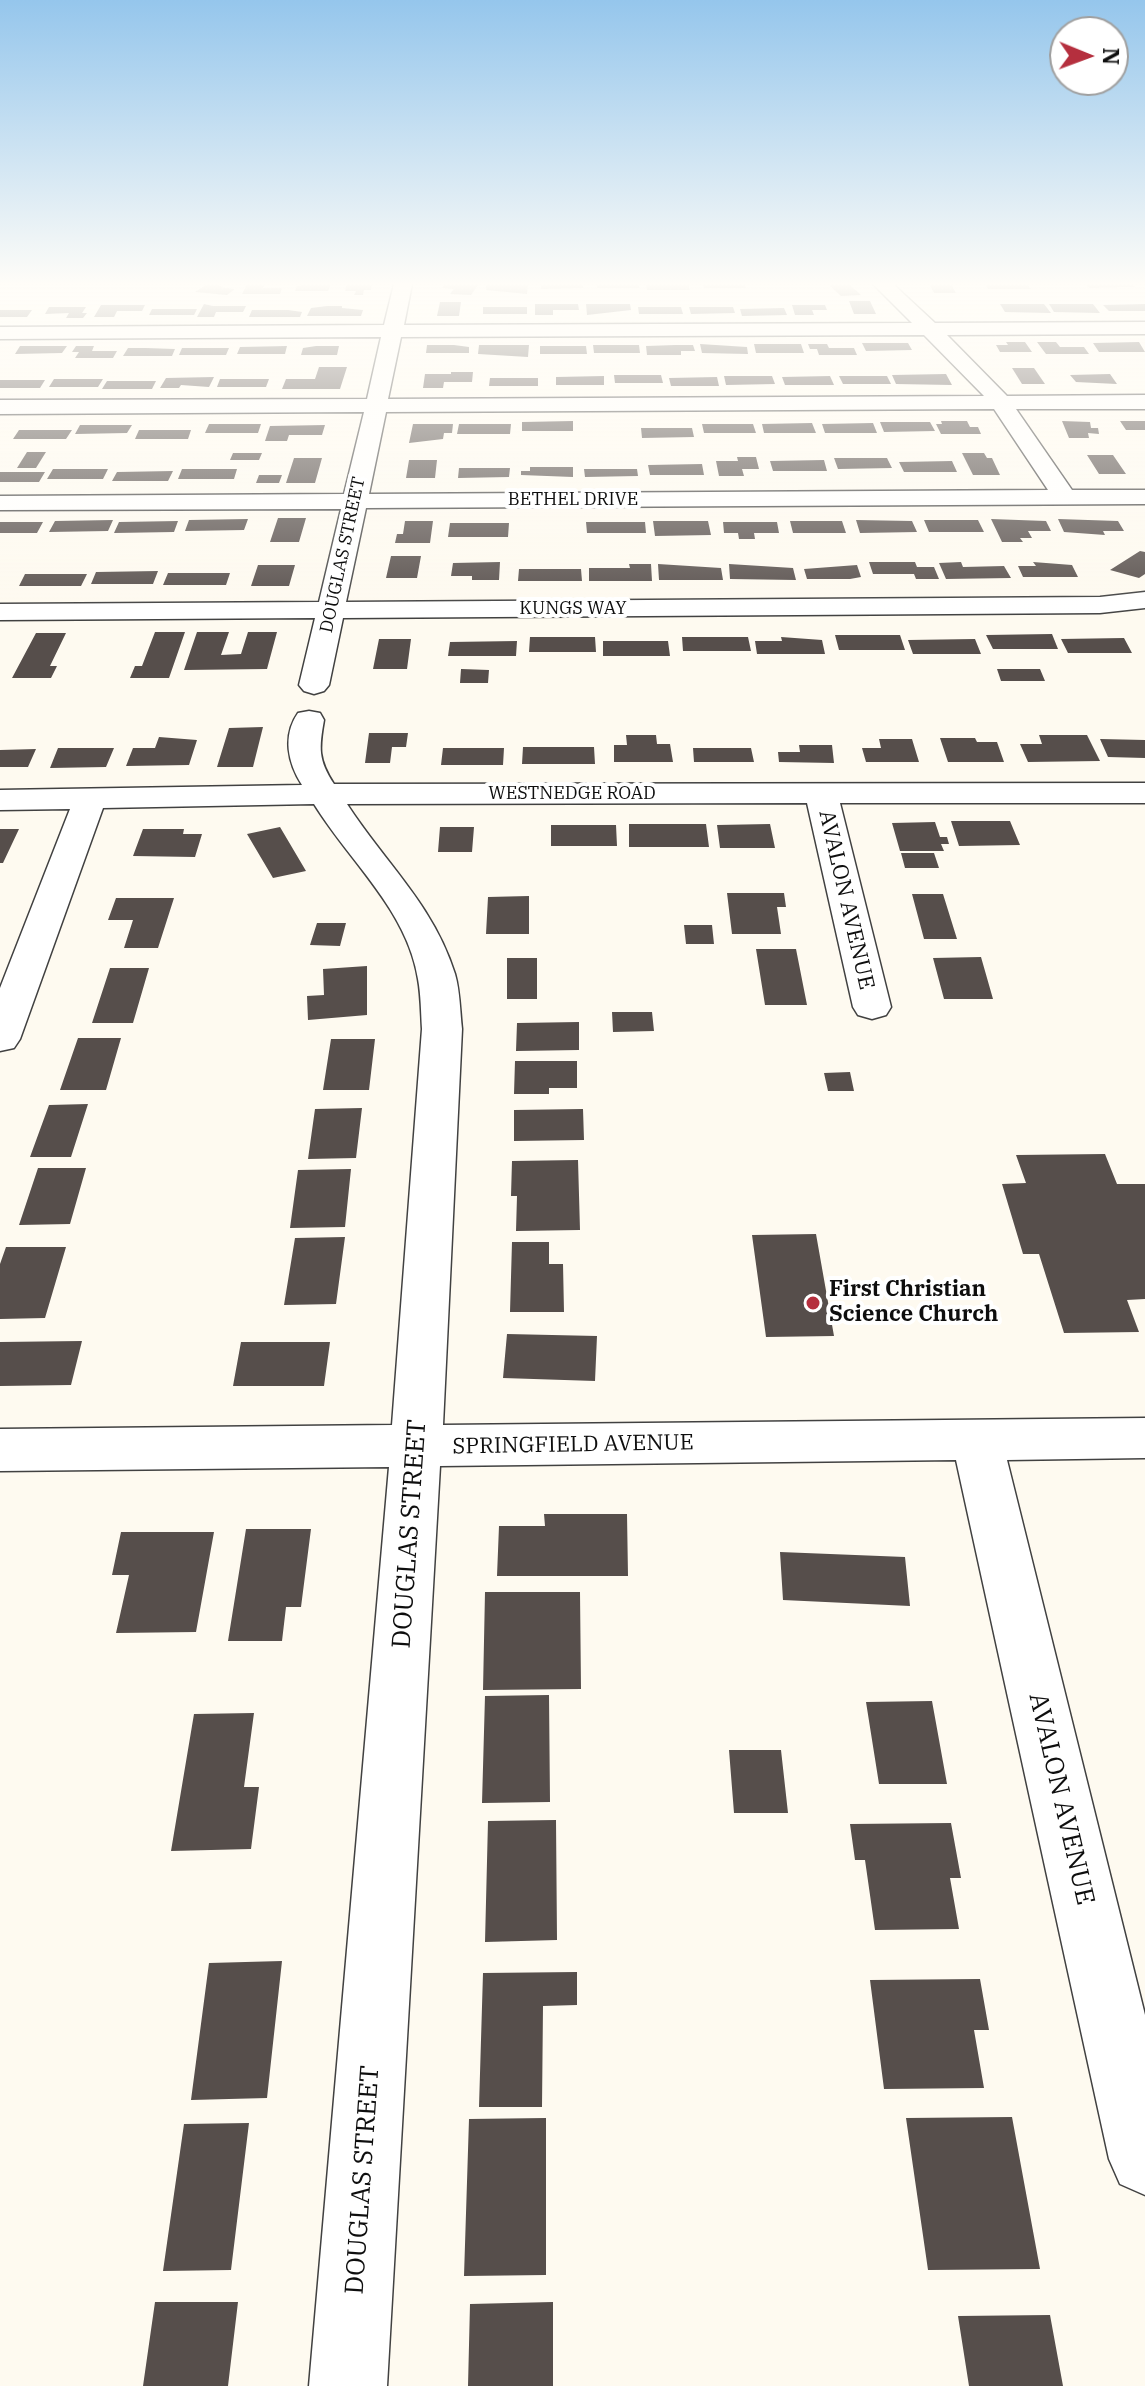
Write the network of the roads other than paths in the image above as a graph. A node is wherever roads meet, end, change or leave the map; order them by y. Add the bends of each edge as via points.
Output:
1 (377, 395) edge
2 (994, 395) edge
3 (1000, 402) junction
4 (1145, 402) edge
5 (375, 406) junction
6 (0, 407) edge
7 (1065, 497) junction
8 (1145, 497) edge
9 (354, 501) junction
10 (0, 503) edge
11 (1145, 600) edge
12 (330, 610) junction
13 (0, 612) edge
14 (1145, 793) edge
15 (324, 794) junction
16 (821, 794) junction
17 (90, 799) junction
18 (0, 800) edge
19 (872, 1007) dead end
20 (0, 1039) edge
21 (1145, 1438) edge
22 (977, 1440) junction
23 (416, 1446) junction
24 (0, 1450) edge
25 (1145, 2159) edge
26 (348, 2386) edge

1 - 5 street, DOUGLAS STREET
2 - 3 street
3 - 4 street
3 - 5 street
3 - 7 street
5 - 6 street
5 - 9 street, DOUGLAS STREET
7 - 8 street, BETHEL DRIVE
7 - 9 street, BETHEL DRIVE
9 - 10 street, BETHEL DRIVE
9 - 12 street, DOUGLAS STREET
11 - 12 street, KUNGS WAY via 1100,605
12 - 13 street, KUNGS WAY
12 - 15 street, DOUGLAS STREET via 304,745 306,766
14 - 16 street, WESTNEDGE ROAD
15 - 16 street, WESTNEDGE ROAD
15 - 17 street, WESTNEDGE ROAD
15 - 23 street, DOUGLAS STREET via 393,886 420,930 437,977 442,1029
16 - 19 street, AVALON AVENUE
17 - 18 street, WESTNEDGE ROAD
17 - 20 street
21 - 22 street, SPRINGFIELD AVENUE
22 - 23 street, SPRINGFIELD AVENUE
22 - 25 street, AVALON AVENUE
23 - 24 street, SPRINGFIELD AVENUE
23 - 26 street, DOUGLAS STREET

